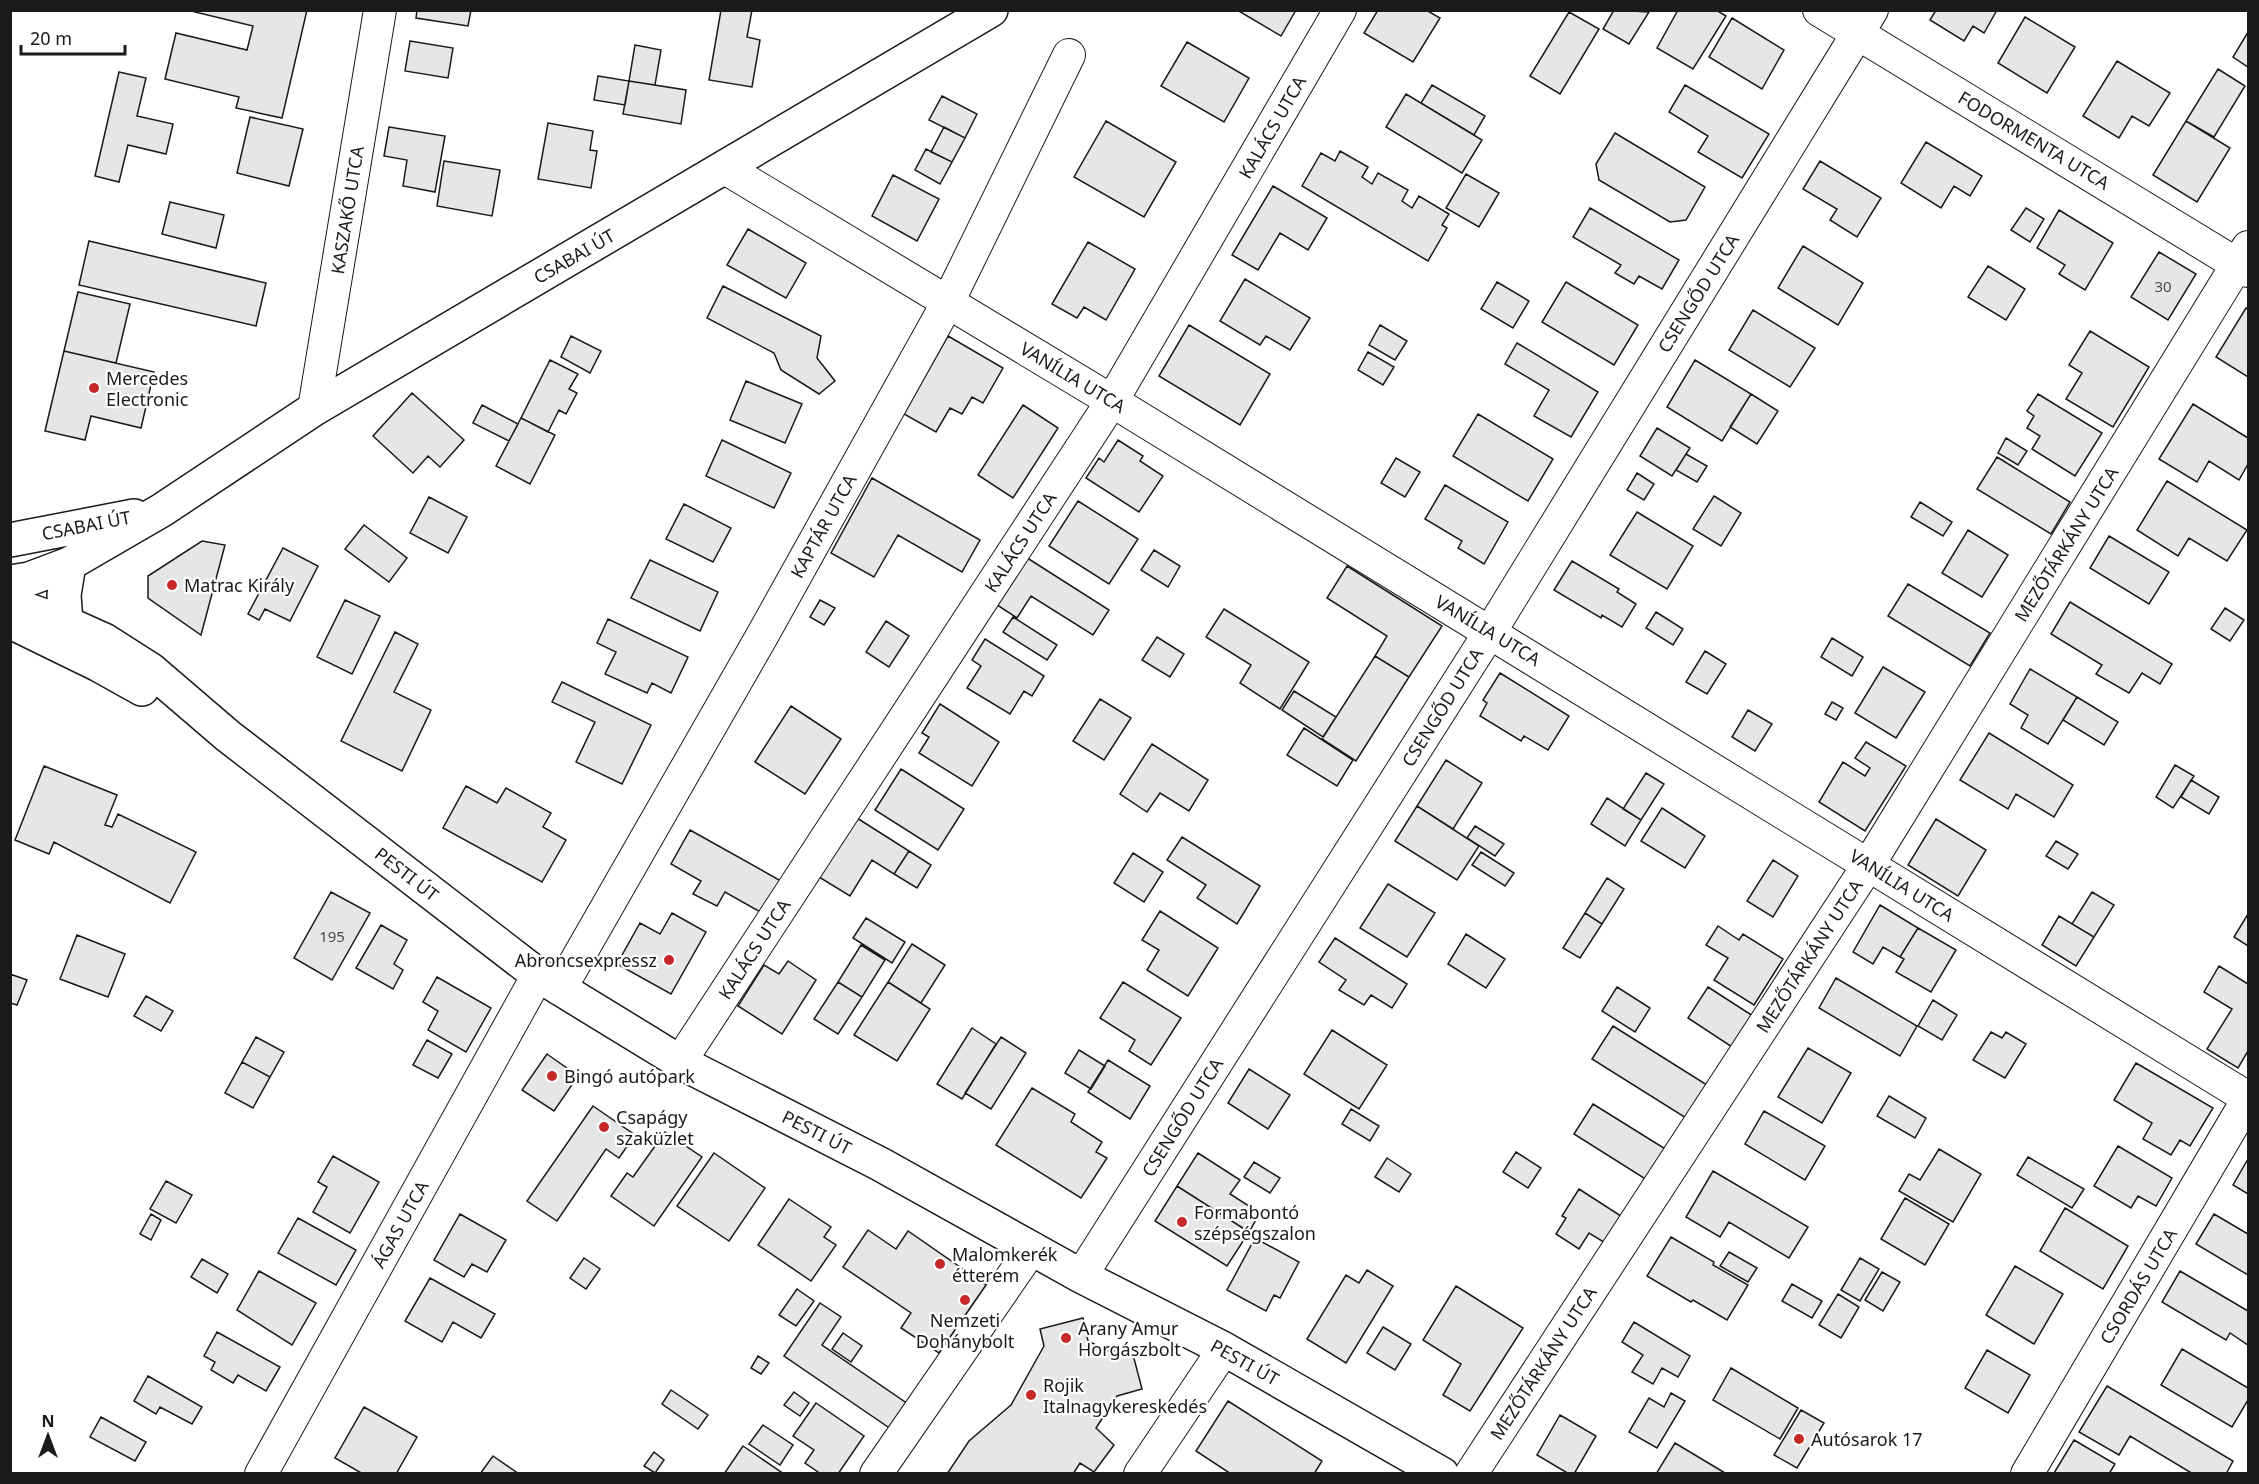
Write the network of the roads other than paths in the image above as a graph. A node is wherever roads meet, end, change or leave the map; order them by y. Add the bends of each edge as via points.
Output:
1 (380, 10) edge
2 (991, 10) edge
3 (1340, 10) edge
4 (1819, 10) edge
5 (1865, 22) edge
6 (1069, 55) dead end
7 (725, 168) junction
8 (2245, 261) edge
9 (948, 302) junction
10 (1112, 401) junction
11 (314, 409) junction
12 (162, 510) junction
13 (10, 540) edge
14 (69, 564) junction
15 (10, 582) edge
16 (10, 604) edge
17 (11, 623) edge
18 (66, 623) junction
19 (1490, 632) junction
20 (228, 736) junction
21 (1869, 864) junction
22 (549, 982) junction
23 (680, 1062) junction
24 (2248, 1098) edge
25 (1032, 1248) junction
26 (1081, 1276) junction
27 (1224, 1349) junction
28 (261, 1473) edge
29 (876, 1473) edge
30 (1140, 1473) edge
31 (1442, 1473) edge
32 (1470, 1473) edge
33 (2027, 1473) edge

1 - 11 street, KASZAKŐ UTCA
2 - 7 main road, CSABAI ÚT
3 - 10 street, KALÁCS UTCA
4 - 5 street, FODORMENTA UTCA
5 - 8 street, FODORMENTA UTCA
5 - 19 street, CSENGŐD UTCA
6 - 9 street, KAPTÁR UTCA
7 - 9 street, VANÍLIA UTCA
7 - 11 main road, CSABAI ÚT
8 - 21 street, MEZŐTÁRKÁNY UTCA
9 - 10 street, VANÍLIA UTCA
9 - 22 street, KAPTÁR UTCA via 767,625
10 - 19 street, VANÍLIA UTCA
10 - 23 street, KALÁCS UTCA
11 - 12 main road, CSABAI ÚT
12 - 13 main road, CSABAI ÚT
12 - 14 main road, CSABAI ÚT
14 - 15 main road, CSABAI ÚT
14 - 18 main road, CSABAI ÚT via 64,595
16 - 18 main road, PESTI ÚT
17 - 20 main road, PESTI ÚT via 99,665
18 - 20 main road, PESTI ÚT via 104,640 151,670
19 - 21 street, VANÍLIA UTCA
19 - 26 street, CSENGŐD UTCA
20 - 22 main road, PESTI ÚT
21 - 24 street, VANÍLIA UTCA
21 - 32 street, MEZŐTÁRKÁNY UTCA
22 - 23 main road, PESTI ÚT
22 - 28 street, ÁGAS UTCA
23 - 25 main road, PESTI ÚT via 880,1164
24 - 33 street, CSORDÁS UTCA
25 - 26 main road, PESTI ÚT
25 - 29 street
26 - 27 main road, PESTI ÚT
27 - 30 street
27 - 31 main road, PESTI ÚT

